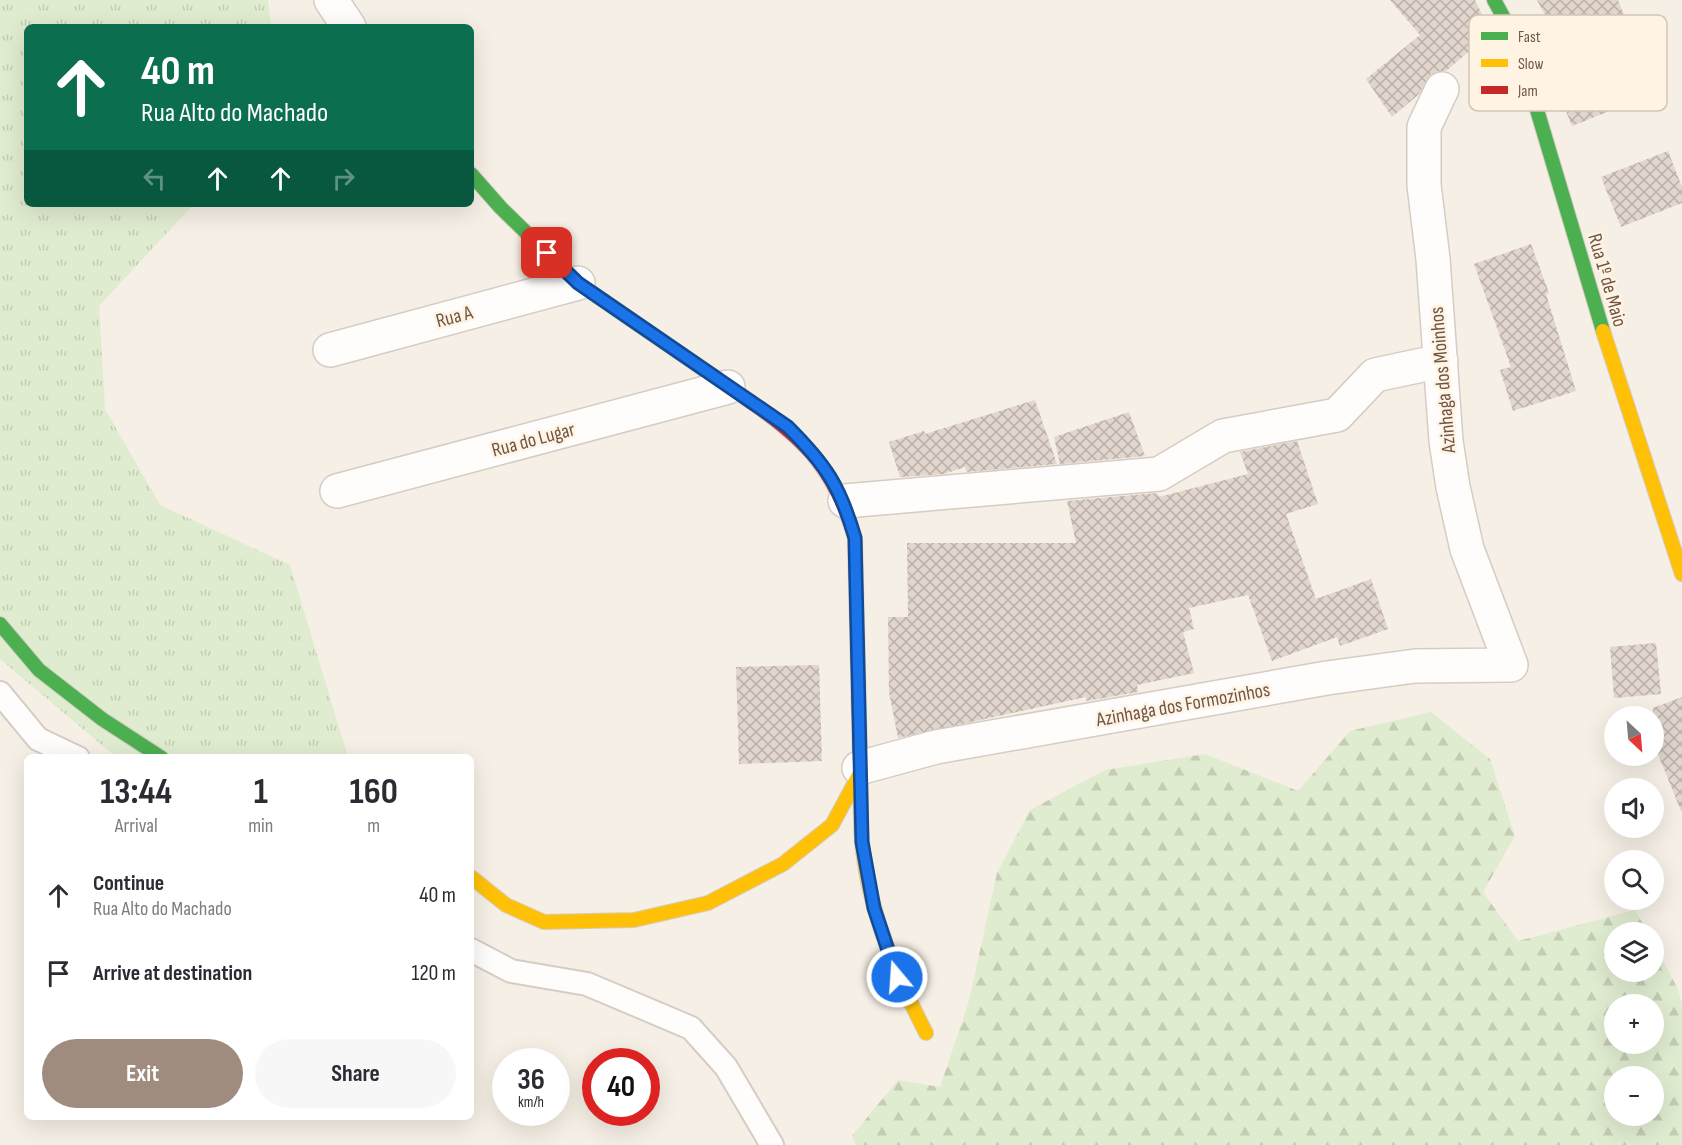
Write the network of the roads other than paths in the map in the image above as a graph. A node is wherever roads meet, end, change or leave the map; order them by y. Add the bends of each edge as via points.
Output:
1 (331, 0) edge
2 (1494, 0) edge
3 (1502, 15) edge
4 (347, 24) edge
5 (1442, 89) dead end
6 (1538, 111) edge
7 (474, 177) edge
8 (578, 283) junction
9 (330, 350) dead end
10 (1441, 361) junction
11 (728, 387) junction
12 (337, 491) dead end
13 (845, 501) junction
14 (1682, 574) edge
15 (0, 624) edge
16 (1511, 665) joint
17 (0, 693) edge
18 (70, 754) edge
19 (156, 754) edge
20 (859, 771) junction
21 (474, 880) edge
22 (474, 952) edge
23 (926, 1033) dead end
24 (772, 1145) edge

1 - 4 street
2 - 3 street, Rua 1º de Maio
5 - 10 street, Azinhaga dos Moinhos via 1424,127 1424,185
6 - 14 street, Rua 1º de Maio via 1610,354
7 - 8 street
8 - 9 street, Rua A
8 - 11 street
10 - 13 street via 1375,375 1337,415 1223,435 1159,474
10 - 16 street, Azinhaga dos Moinhos via 1446,441 1467,549
11 - 12 street, Rua do Lugar
11 - 13 street via 795,435 830,475
13 - 20 street via 855,538
15 - 19 street via 39,670 102,719
16 - 20 street, Azinhaga dos Formozinhos via 1415,666 1327,678 936,747
17 - 18 lane via 38,739
20 - 21 street via 858,780 832,825 783,864 708,903 634,920 544,922 506,905
20 - 23 street via 862,842 874,908 897,977
22 - 24 lane via 511,971 587,984 691,1028 726,1066

